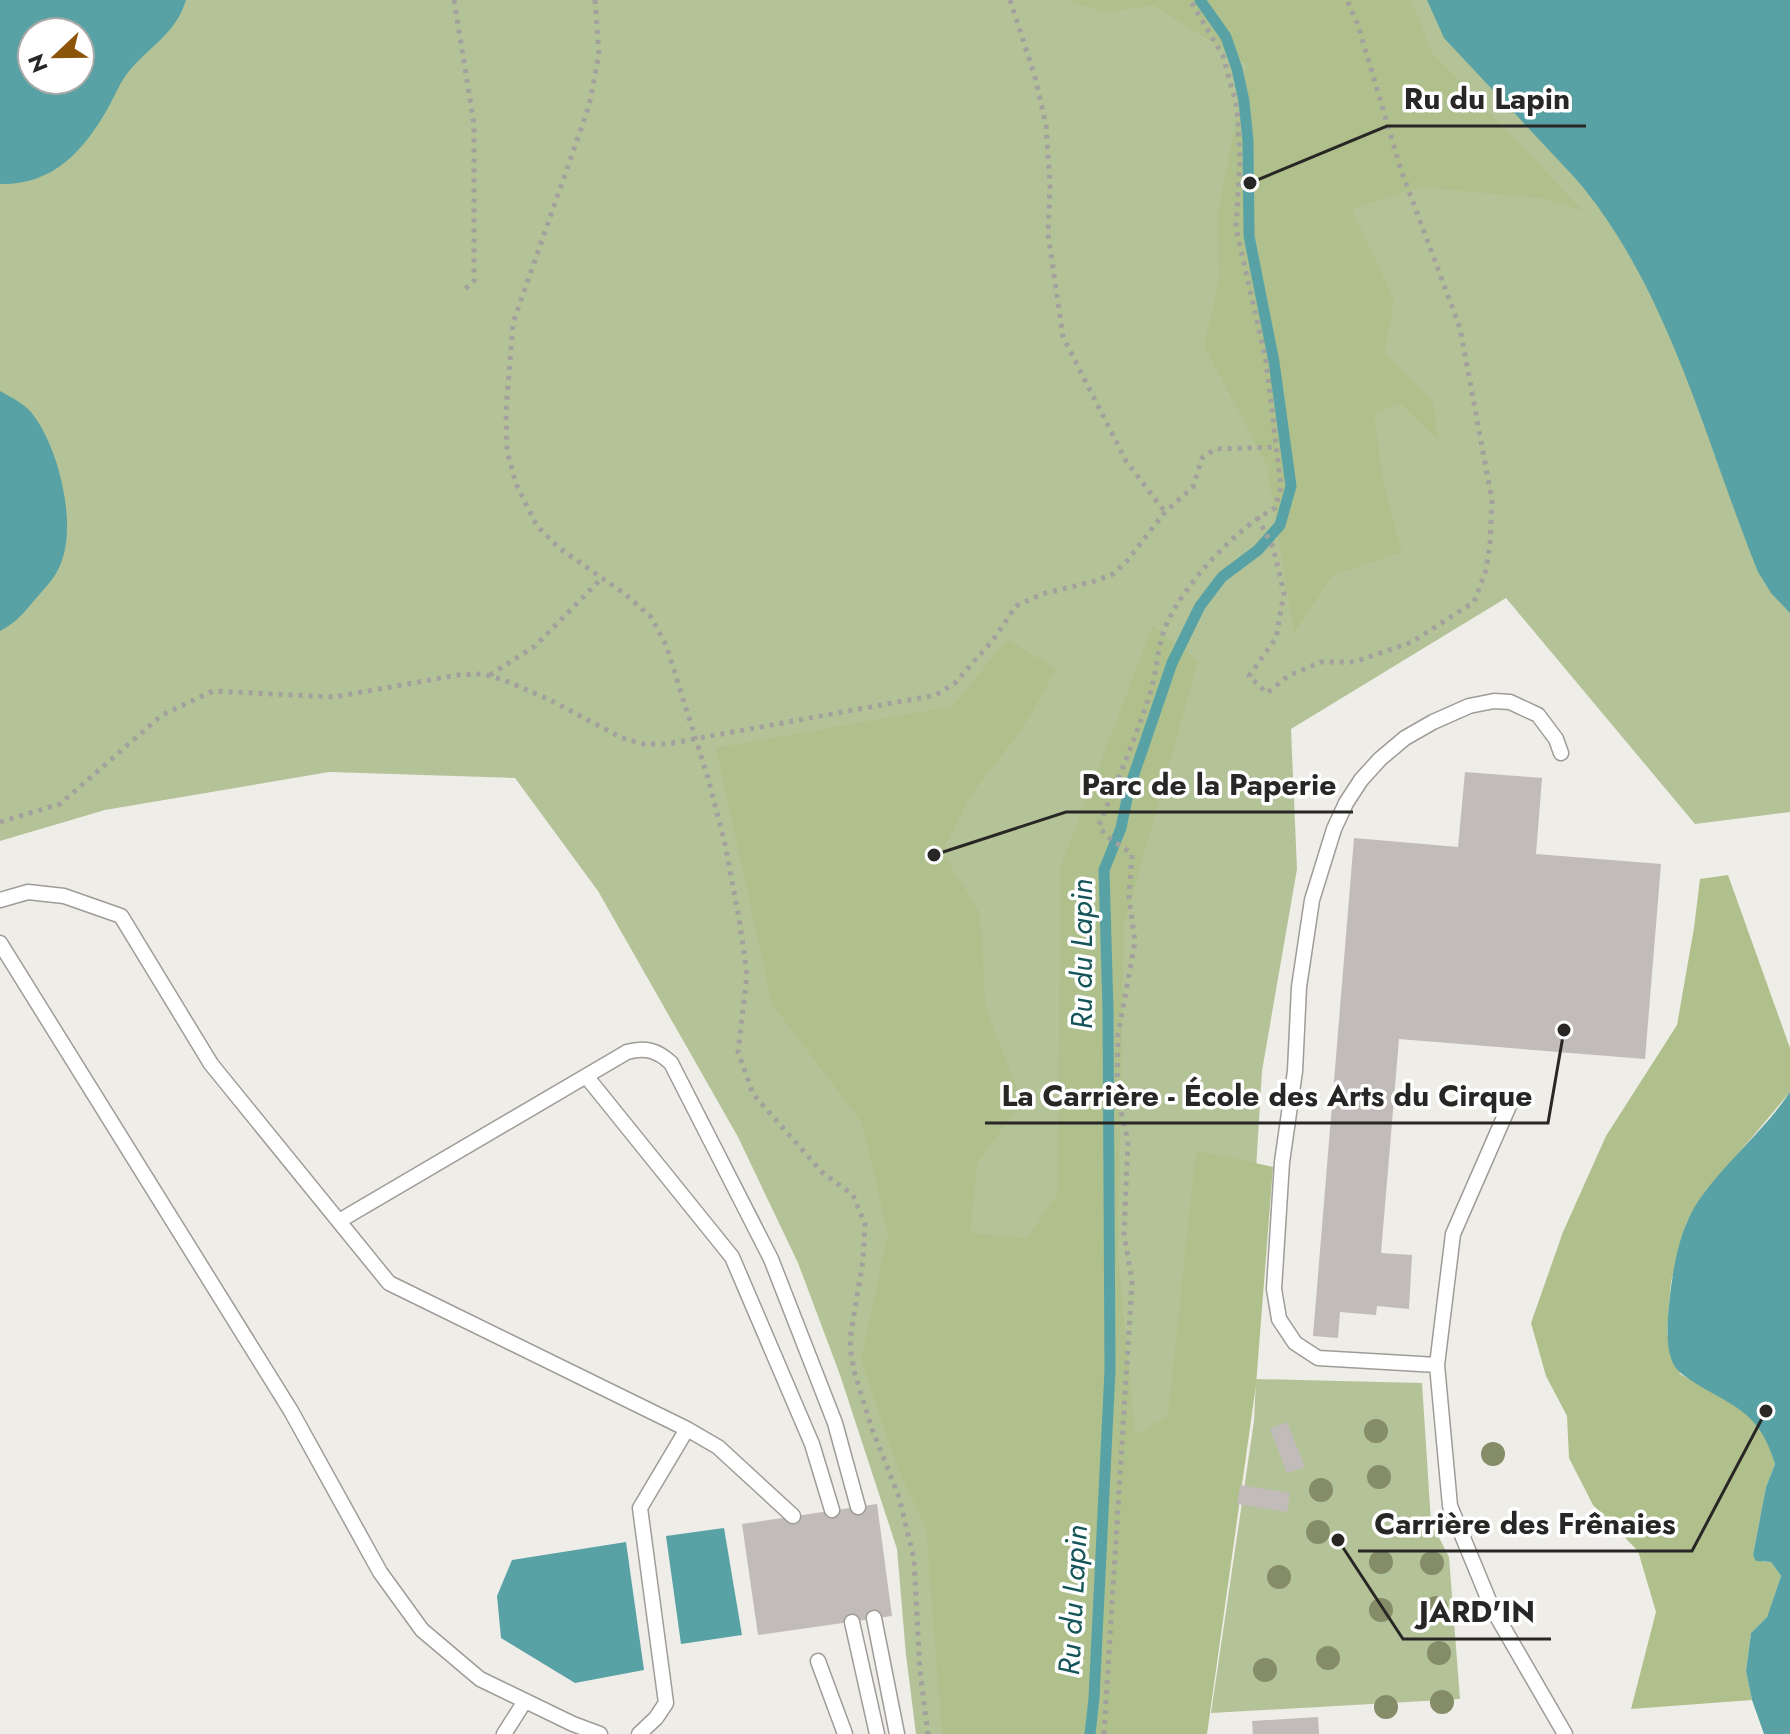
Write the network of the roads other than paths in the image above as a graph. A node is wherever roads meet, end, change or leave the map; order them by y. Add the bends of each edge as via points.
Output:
1 (1561, 753) dead end
2 (0, 900) edge
3 (0, 943) edge
4 (586, 1076) junction
5 (1512, 1099) dead end
6 (339, 1221) junction
7 (1437, 1365) junction
8 (687, 1429) junction
9 (858, 1507) dead end
10 (832, 1510) dead end
11 (793, 1516) dead end
12 (874, 1618) dead end
13 (852, 1622) dead end
14 (818, 1661) dead end
15 (525, 1701) junction
16 (578, 1729) edge
17 (504, 1734) edge
18 (600, 1734) edge
19 (639, 1734) edge
20 (845, 1734) edge
21 (877, 1734) edge
22 (897, 1734) edge
23 (1565, 1734) edge

1 - 7 lane via 1538,715 1510,702 1469,706 1405,738 1380,759 1346,803 1312,900 1282,1162 1274,1289 1279,1319 1295,1343 1318,1358
2 - 6 lane via 28,892 64,896 121,916 211,1064
3 - 15 lane via 291,1411 380,1572 422,1630 480,1679
4 - 6 lane
4 - 9 lane via 638,1049 650,1049 671,1063 771,1259 835,1423
4 - 10 lane via 732,1257 812,1444
5 - 7 lane via 1453,1234
6 - 8 lane via 389,1283
7 - 23 lane via 1450,1506 1492,1608
8 - 11 lane via 718,1447
8 - 19 lane via 640,1508 666,1703
12 - 22 lane
13 - 21 lane
14 - 20 lane
15 - 16 lane
15 - 17 lane
16 - 18 lane

